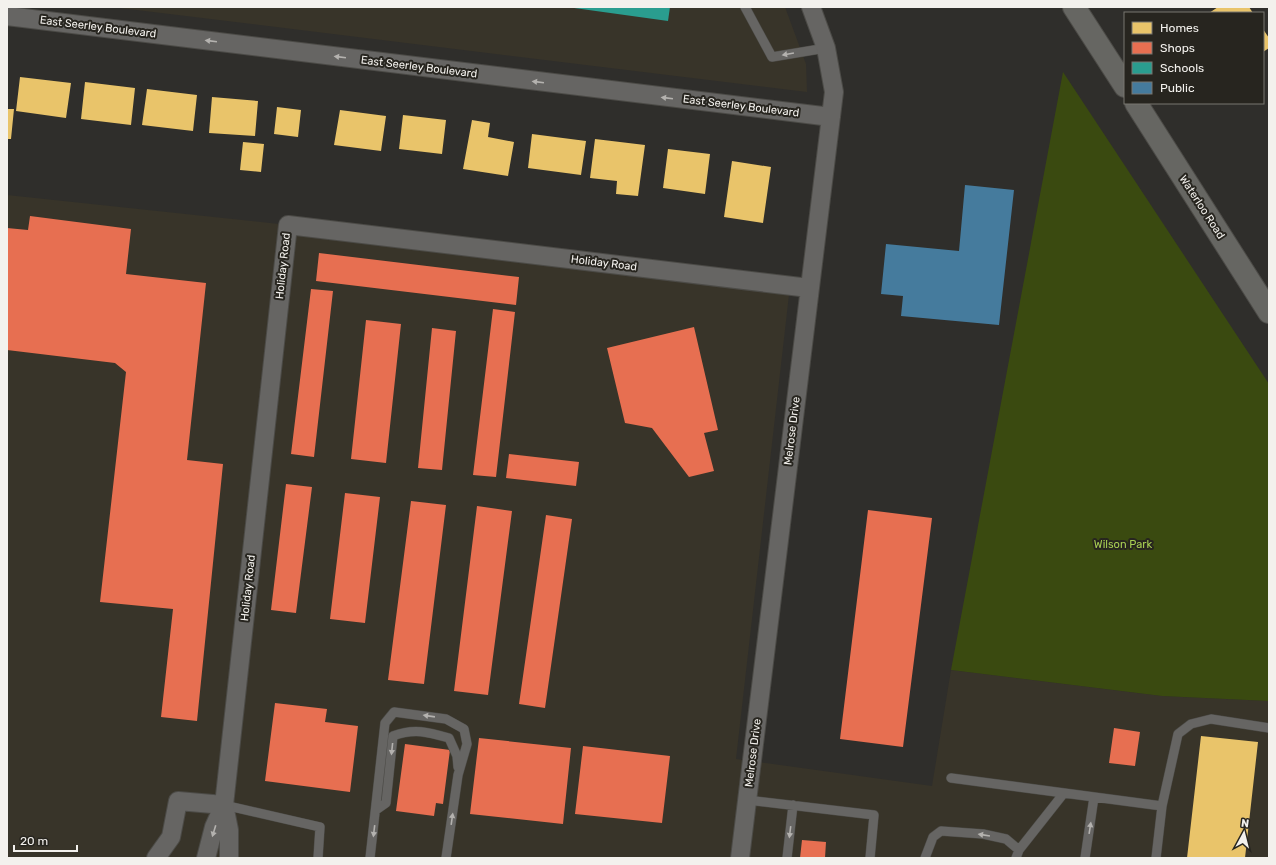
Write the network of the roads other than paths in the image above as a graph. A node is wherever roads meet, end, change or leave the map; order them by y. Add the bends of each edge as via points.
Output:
1 (745, 7) edge
2 (811, 7) edge
3 (1074, 7) edge
4 (7, 16) edge
5 (826, 48) junction
6 (1124, 84) edge
7 (1137, 104) edge
8 (831, 117) junction
9 (809, 288) junction
10 (1269, 312) edge
11 (1269, 728) edge
12 (458, 774) junction
13 (951, 778) dead end
14 (1064, 793) junction
15 (1094, 797) junction
16 (747, 800) junction
17 (224, 805) junction
18 (793, 805) junction
19 (1162, 806) junction
20 (376, 810) junction
21 (1018, 854) edge
22 (156, 858) edge
23 (206, 858) edge
24 (230, 858) edge
25 (318, 858) edge
26 (370, 858) edge
27 (446, 858) edge
28 (740, 858) edge
29 (787, 858) edge
30 (870, 858) edge
31 (925, 858) edge
32 (1085, 858) edge
33 (1156, 858) edge

5 -> 1 lane via 772,57
2 - 5 street, Melrose Drive
3 - 6 main road
8 -> 4 street, East Seerley Boulevard
5 - 8 street, Melrose Drive via 834,92
7 - 10 main road, Waterloo Road
8 - 9 street, Melrose Drive
9 - 16 street, Melrose Drive
9 - 17 street, Holiday Road via 288,225
11 - 19 lane via 1210,719 1191,724 1178,734
12 -> 20 lane via 457,756 449,738 426,731 405,731 393,736 386,803
12 -> 20 lane via 467,744 464,729 446,719 394,712 385,723
27 -> 12 lane
13 - 14 lane
14 - 15 lane
14 - 21 lane
15 - 19 lane
32 -> 15 lane
16 - 18 lane
16 - 28 street, Melrose Drive
17 - 22 street via 178,801 171,837
17 -> 23 street, Holiday Road via 214,827
17 - 24 street, Holiday Road via 229,830
17 - 25 lane via 320,827
18 -> 29 lane
18 - 30 lane via 874,815
19 - 33 lane
20 -> 26 lane
21 -> 31 lane via 1006,839 983,834 941,831 934,837

